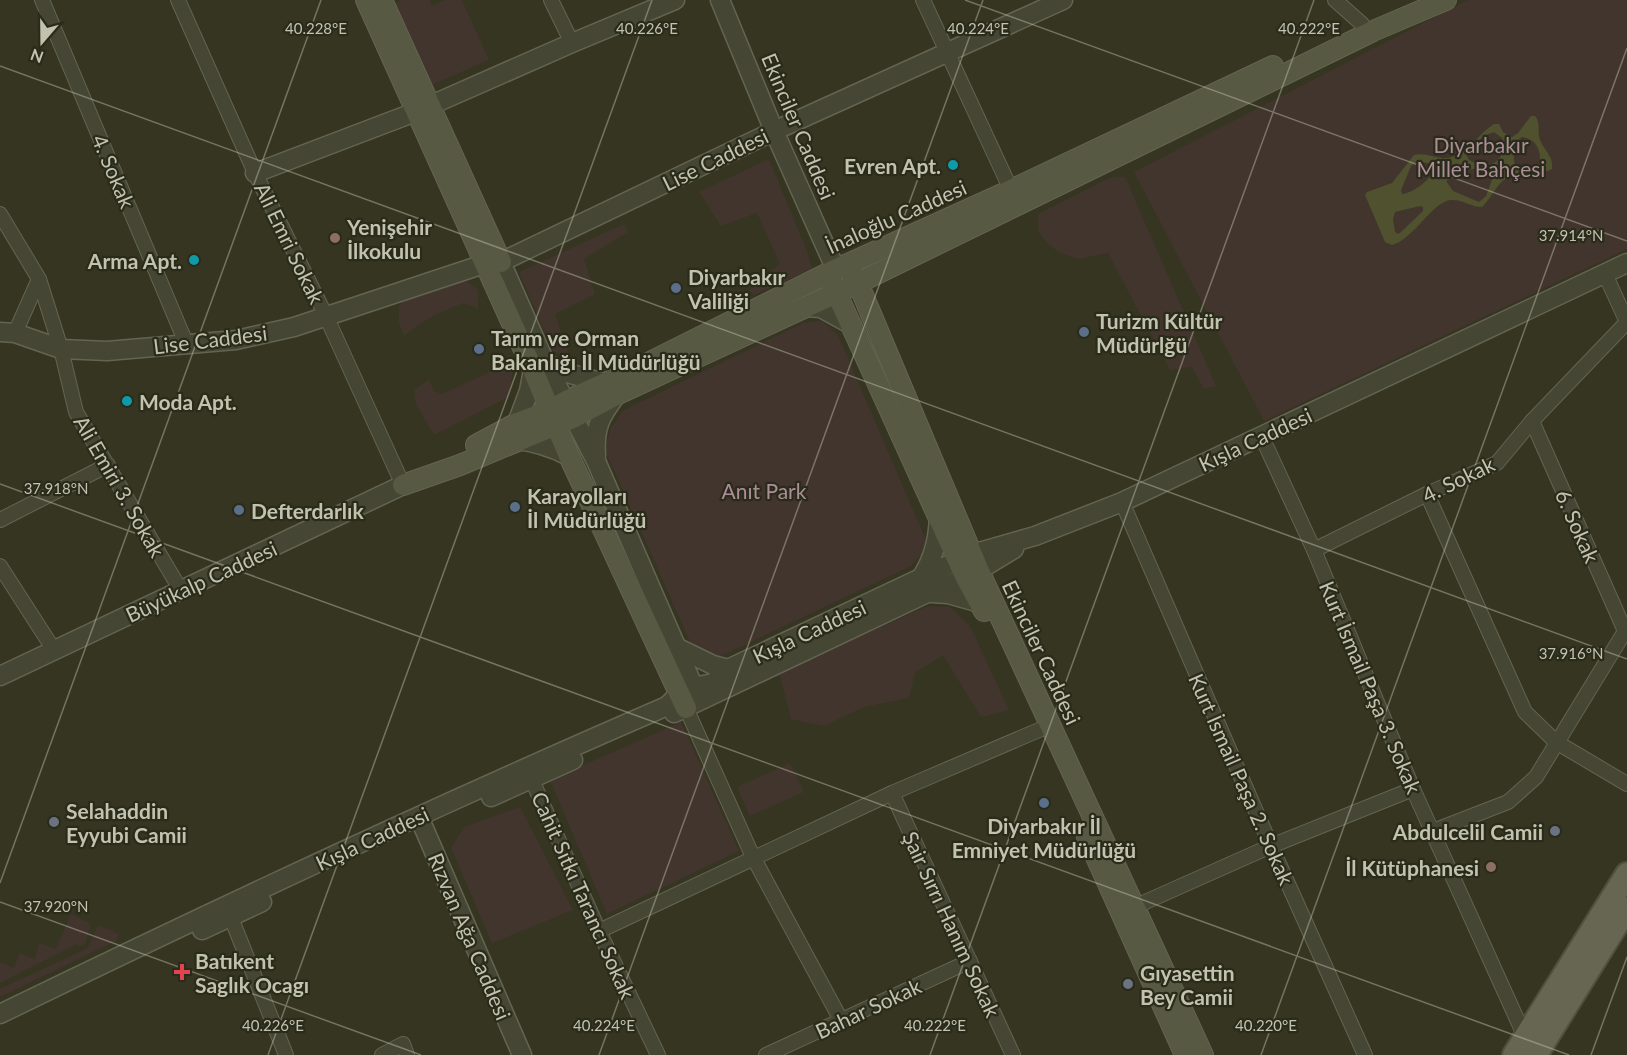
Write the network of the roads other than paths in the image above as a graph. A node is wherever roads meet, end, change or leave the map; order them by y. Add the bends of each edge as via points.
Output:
1 (42, 0) edge
2 (178, 0) edge
3 (366, 0) edge
4 (382, 0) edge
5 (551, 0) edge
6 (675, 0) edge
7 (720, 0) edge
8 (923, 0) edge
9 (1063, 0) edge
10 (1335, 0) edge
11 (1414, 0) edge
12 (1446, 0) edge
13 (1362, 24) junction
14 (572, 43) junction
15 (947, 54) junction
16 (423, 109) junction
17 (774, 130) junction
18 (255, 173) junction
19 (1011, 190) junction
20 (0, 214) edge
21 (492, 263) junction
22 (1627, 264) edge
23 (837, 270) junction
24 (1605, 274) junction
25 (39, 279) junction
26 (858, 283) junction
27 (836, 292) junction
28 (805, 307) junction
29 (326, 316) junction
30 (1627, 322) edge
31 (852, 326) junction
32 (7, 333) edge
33 (186, 343) junction
34 (61, 349) junction
35 (539, 366) junction
36 (611, 388) junction
37 (561, 414) junction
38 (1532, 421) junction
39 (517, 432) junction
40 (1261, 435) junction
41 (569, 456) junction
42 (596, 461) junction
43 (108, 465) junction
44 (403, 485) junction
45 (1427, 494) junction
46 (1122, 502) junction
47 (939, 516) junction
48 (0, 520) edge
49 (1314, 550) junction
50 (0, 566) edge
51 (969, 566) junction
52 (924, 585) junction
53 (180, 589) junction
54 (980, 603) junction
55 (1626, 629) edge
56 (676, 646) junction
57 (54, 650) junction
58 (728, 669) junction
59 (0, 676) edge
60 (689, 697) junction
61 (1039, 730) junction
62 (1556, 742) junction
63 (529, 773) junction
64 (1627, 784) edge
65 (1413, 789) junction
66 (892, 793) junction
67 (421, 822) junction
68 (1433, 831) junction
69 (1271, 846) junction
70 (753, 857) junction
71 (1627, 874) edge
72 (1134, 907) junction
73 (1627, 908) edge
74 (228, 911) junction
75 (599, 931) junction
76 (970, 961) junction
77 (0, 1014) edge
78 (841, 1020) junction
79 (0, 1025) edge
80 (1525, 1049) edge
81 (516, 1054) edge
82 (286, 1055) edge
83 (382, 1055) edge
84 (407, 1055) edge
85 (658, 1055) edge
86 (766, 1055) edge
87 (1013, 1055) edge
88 (1185, 1055) edge
89 (1202, 1055) edge
90 (1365, 1055) edge

1 - 33 street, 4. Sokak
2 - 18 street, Ali Emri Sokak
3 - 16 main road
4 - 16 main road
5 - 14 street
6 - 14 street
7 - 17 street, Ekinciler Caddesi
8 - 15 street
9 - 15 street, Lise Caddesi
10 - 13 street
11 - 13 main road, İnaloğlu Caddesi
12 - 26 main road, İnaloğlu Caddesi
13 - 19 main road, İnaloğlu Caddesi
14 - 16 street
15 - 17 street, Lise Caddesi
15 - 19 street
16 - 18 street
16 - 21 main road
17 - 21 street, Lise Caddesi
17 - 23 street, Ekinciler Caddesi
18 - 29 street, Ali Emri Sokak
19 - 23 main road, İnaloğlu Caddesi
20 - 25 street, Ali Emiri 3. Sokak
21 - 29 street, Lise Caddesi
21 - 35 main road
22 - 24 street, Kışla Caddesi
23 - 26 main road, Ekinciler Caddesi
23 - 27 main road, Ekinciler Caddesi
23 - 36 main road, İnaloğlu Caddesi via 636,369
24 - 30 street
24 - 40 street, Kışla Caddesi
25 - 32 street
25 - 34 street, Ali Emiri 3. Sokak
26 - 27 main road, İnaloğlu Caddesi
26 - 51 main road, Ekinciler Caddesi
27 - 28 main road, İnaloğlu Caddesi
27 - 31 main road, Ekinciler Caddesi
28 - 31 street via 820,308
28 - 36 main road, İnaloğlu Caddesi
29 - 33 street, Lise Caddesi via 236,340
29 - 44 street, Ali Emri Sokak
30 - 38 street, 4. Sokak
31 - 47 main road, Ekinciler Caddesi
32 - 34 street, Lise Caddesi
33 - 34 street, Lise Caddesi via 107,351
34 - 43 street, Ali Emiri 3. Sokak via 76,412
35 - 36 street
35 - 37 main road
35 - 39 street
36 - 37 main road
36 - 42 street via 596,428
37 - 39 main road
37 - 41 main road
37 - 42 street
38 - 45 street, 4. Sokak via 1497,463
38 - 55 street, 6. Sokak
39 - 41 street
39 - 44 main road via 460,465
40 - 46 street, Kışla Caddesi
40 - 49 street, Kurt İsmail Paşa 3. Sokak
41 - 60 main road
42 - 56 street
43 - 48 street
43 - 53 street, Ali Emiri 3. Sokak
44 - 53 street, Büyükalp Caddesi
45 - 49 street, 4. Sokak
45 - 62 street via 1525,712
46 - 51 street, Kışla Caddesi
46 - 69 street, Kurt İsmail Paşa 2. Sokak
47 - 51 main road, Ekinciler Caddesi
47 - 52 street via 938,538
49 - 65 street, Kurt İsmail Paşa 3. Sokak
50 - 57 street
51 - 52 street, Kışla Caddesi
51 - 54 main road, Ekinciler Caddesi
51 - 72 main road, Ekinciler Caddesi
52 - 54 street
52 - 58 street, Kışla Caddesi
52 - 60 street
53 - 57 street, Büyükalp Caddesi
54 - 61 main road, Ekinciler Caddesi
55 - 62 street
56 - 58 street via 707,663
56 - 60 street
57 - 59 street, Büyükalp Caddesi
58 - 60 street, Kışla Caddesi
60 - 63 street, Kışla Caddesi
60 - 70 street
61 - 66 street
61 - 88 main road, Ekinciler Caddesi
62 - 64 street
62 - 68 street via 1536,777 1508,802
63 - 67 street, Kışla Caddesi
63 - 75 street, Cahit Sıtkı Tarancı Sokak
65 - 68 street, Kurt İsmail Paşa 3. Sokak
65 - 69 street
66 - 70 street
66 - 76 street, Şair Sırrı Hanım Sokak
67 - 74 street, Kışla Caddesi
67 - 81 street, Rızvan Ağa Caddesi
68 - 80 street, Kurt İsmail Paşa 3. Sokak
69 - 72 street
69 - 90 street, Kurt İsmail Paşa 2. Sokak
70 - 75 street
70 - 78 street
71 - 80 main road
72 - 89 main road, Ekinciler Caddesi
73 - 80 main road
74 - 77 street, Kışla Caddesi
74 - 79 street
74 - 82 street
75 - 85 street, Cahit Sıtkı Tarancı Sokak
76 - 78 street, Bahar Sokak
76 - 87 street, Şair Sırrı Hanım Sokak
78 - 86 street, Bahar Sokak
83 - 84 street via 403,1044

